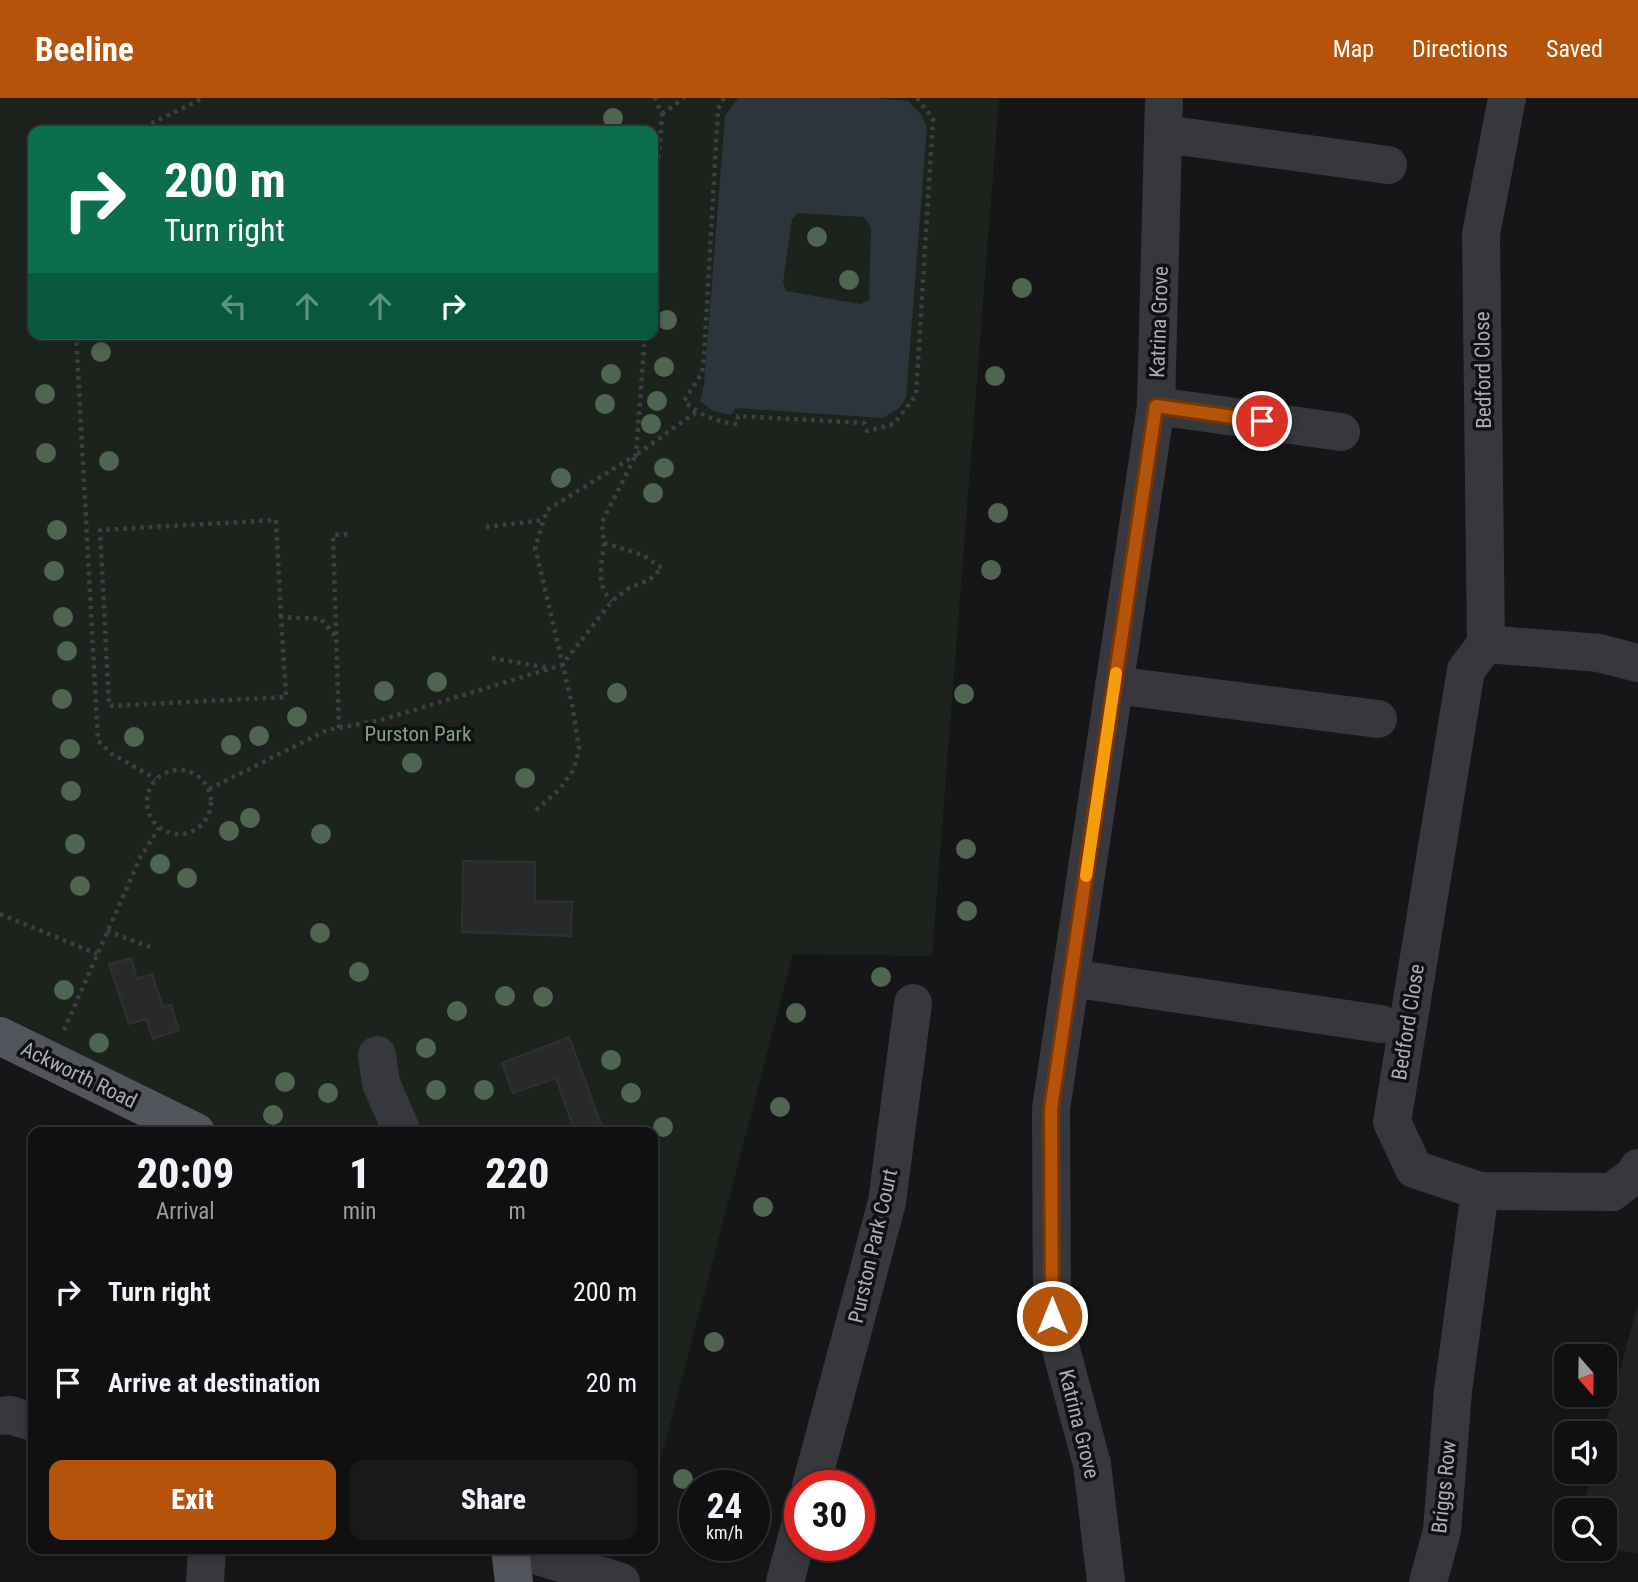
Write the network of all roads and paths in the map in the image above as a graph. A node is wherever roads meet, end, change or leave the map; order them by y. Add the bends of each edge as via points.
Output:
1 (203, 98) edge
2 (655, 98) edge
3 (684, 98) edge
4 (724, 98) edge
5 (917, 98) edge
6 (1507, 98) edge
7 (662, 114) junction
8 (1164, 116) edge
9 (146, 126) edge
10 (1388, 165) dead end
11 (658, 168) edge
12 (76, 340) edge
13 (645, 340) edge
14 (1156, 406) junction
15 (696, 412) junction
16 (1341, 432) dead end
17 (636, 455) junction
18 (544, 520) junction
19 (486, 527) dead end
20 (351, 534) dead end
21 (604, 543) junction
22 (612, 601) junction
23 (281, 617) junction
24 (337, 638) junction
25 (1486, 644) junction
26 (492, 658) dead end
27 (1638, 663) edge
28 (562, 665) junction
29 (551, 668) junction
30 (1114, 685) junction
31 (1378, 719) dead end
32 (339, 728) junction
33 (156, 779) junction
34 (209, 789) junction
35 (536, 810) dead end
36 (159, 828) junction
37 (0, 914) edge
38 (107, 931) junction
39 (150, 947) dead end
40 (97, 954) junction
41 (1070, 978) junction
42 (914, 1003) dead end
43 (1381, 1024) dead end
44 (0, 1036) edge
45 (377, 1055) dead end
46 (50, 1061) junction
47 (186, 1127) edge
48 (400, 1127) edge
49 (1638, 1168) edge
50 (1480, 1191) junction
51 (0, 1416) edge
52 (28, 1422) edge
53 (815, 1470) edge
54 (207, 1554) edge
55 (511, 1554) edge
56 (532, 1554) edge
57 (791, 1561) edge
58 (205, 1582) edge
59 (514, 1582) edge
60 (621, 1582) edge
61 (785, 1582) edge
62 (1106, 1582) edge
63 (1428, 1582) edge

1 - 9 path
2 - 7 path
3 - 7 path
4 - 15 path via 718,109 702,373 684,401
5 - 15 path via 933,119 916,395 909,407 894,424 867,432 864,424 737,416 737,424
6 - 25 street, Bedford Close via 1481,234
7 - 11 path
8 - 10 street
8 - 14 street, Katrina Grove
12 - 33 path via 98,741
13 - 17 path
14 - 16 street
14 - 30 street, Katrina Grove
15 - 17 path
17 - 18 path via 547,510
17 - 21 path via 602,522
18 - 19 path
18 - 28 path via 535,547
20 - 24 path via 333,536
21 - 22 path via 600,577 603,592
21 - 22 path via 643,555 662,568
22 - 28 path
23 - 23 path via 286,696 110,706 100,530 276,520
23 - 24 path via 321,619
24 - 32 path
25 - 27 street via 1599,653
25 - 50 street, Bedford Close via 1466,670 1392,1122 1413,1169
26 - 29 path
28 - 29 path
28 - 35 path via 579,748 574,769
29 - 32 path
30 - 31 street
30 - 41 street, Katrina Grove
32 - 34 path via 265,758
33 - 34 path via 175,770 185,771 203,780
33 - 36 path via 147,797 147,810
34 - 36 path via 210,810 199,828 180,835
36 - 38 path
37 - 40 path
38 - 39 path
38 - 40 path
40 - 46 path
41 - 43 street
41 - 62 street, Katrina Grove via 1051,1109 1052,1316 1092,1464
42 - 53 street, Purston Park Court via 887,1202
44 - 46 main road, Ackworth Road
45 - 48 street via 381,1083
46 - 47 main road, Ackworth Road
49 - 50 street, Bedford Close via 1612,1192
50 - 63 street, Briggs Row via 1453,1391 1442,1531
51 - 52 street
54 - 58 street
55 - 59 main road
56 - 60 street
57 - 61 street

